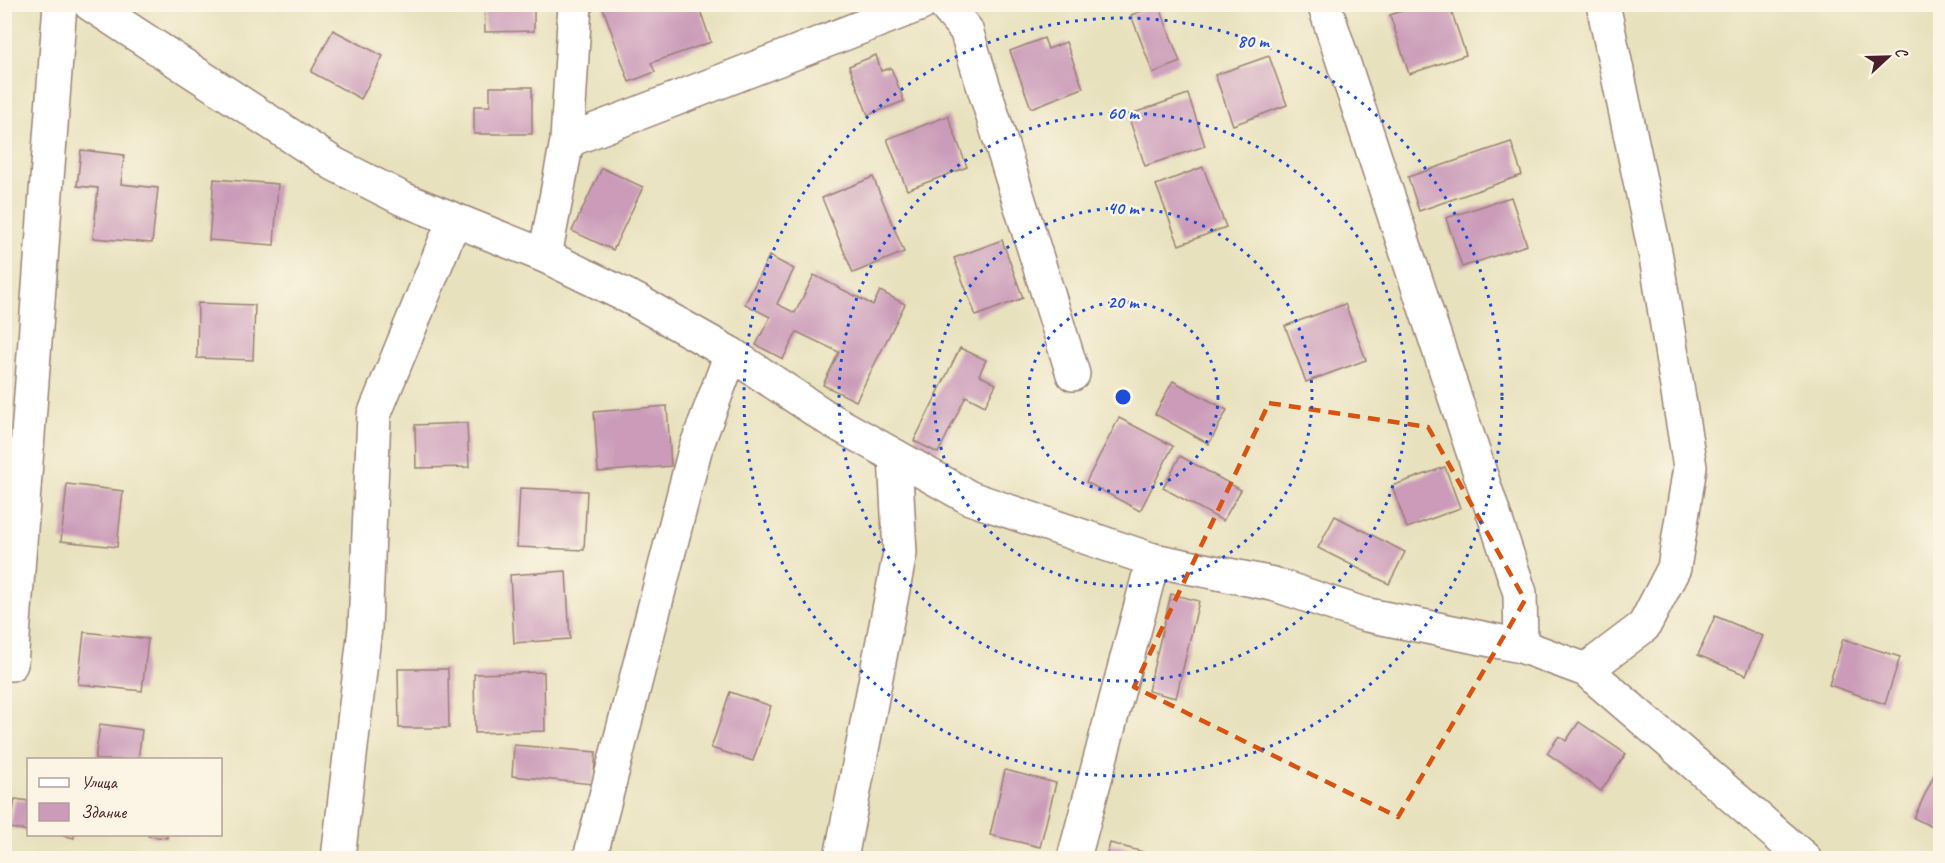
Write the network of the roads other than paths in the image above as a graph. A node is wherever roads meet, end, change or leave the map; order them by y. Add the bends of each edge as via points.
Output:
1 (60, 4) edge
2 (90, 4) edge
3 (575, 4) edge
4 (921, 4) edge
5 (944, 4) edge
6 (1324, 4) edge
7 (1603, 4) edge
8 (567, 141) junction
9 (454, 220) junction
10 (545, 256) junction
11 (730, 354) junction
12 (1073, 374) dead end
13 (895, 456) junction
14 (1153, 560) junction
15 (1521, 646) junction
16 (11, 664) dead end
17 (1586, 670) junction
18 (339, 858) edge
19 (590, 858) edge
20 (841, 858) edge
21 (1074, 858) edge
22 (1804, 858) edge

1 - 16 street
2 - 9 street via 334,164
3 - 8 street
4 - 8 street
5 - 12 street via 966,30
6 - 15 street via 1520,593
7 - 17 street via 1656,257 1690,467 1674,568 1644,626
8 - 10 street
9 - 10 street
9 - 18 street via 374,416 365,628
10 - 11 street via 637,301
11 - 13 street
11 - 19 street via 695,450
13 - 14 street via 970,498
13 - 20 street via 900,553
14 - 15 street via 1274,584 1363,614
14 - 21 street
15 - 17 street
17 - 22 street

